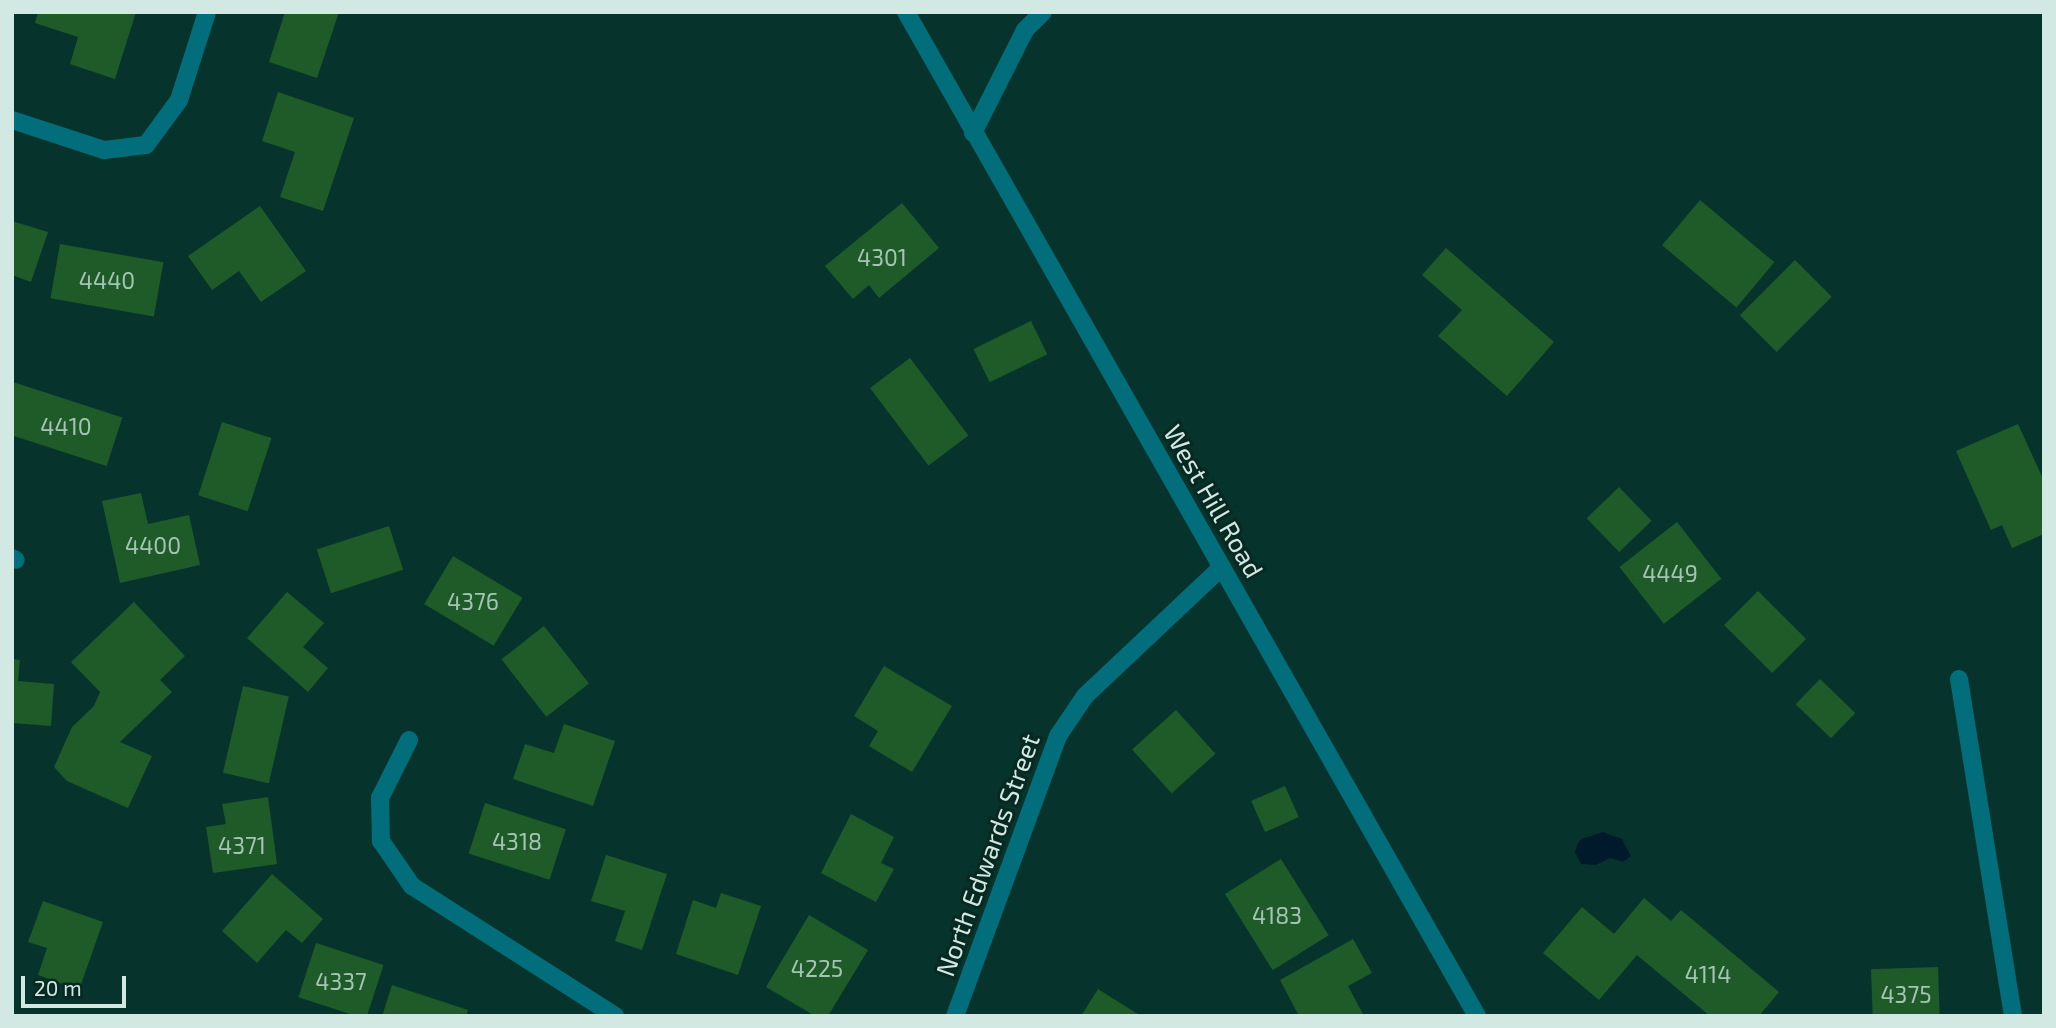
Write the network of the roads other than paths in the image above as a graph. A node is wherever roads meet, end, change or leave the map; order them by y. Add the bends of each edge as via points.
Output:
1 (208, 12) edge
2 (906, 12) edge
3 (1043, 12) edge
4 (12, 120) edge
5 (973, 133) junction
6 (1222, 567) junction
7 (1959, 680) dead end
8 (409, 740) dead end
9 (614, 1016) edge
10 (955, 1016) edge
11 (1478, 1016) edge
12 (2013, 1016) edge

1 - 4 street via 179,100 146,145 104,150
2 - 5 street, West Hill Road
3 - 5 street via 1025,30
5 - 6 street, West Hill Road
6 - 10 street, North Edwards Street via 1085,696 1058,736
6 - 11 street, West Hill Road
7 - 12 street
8 - 9 street via 380,798 381,841 412,886

